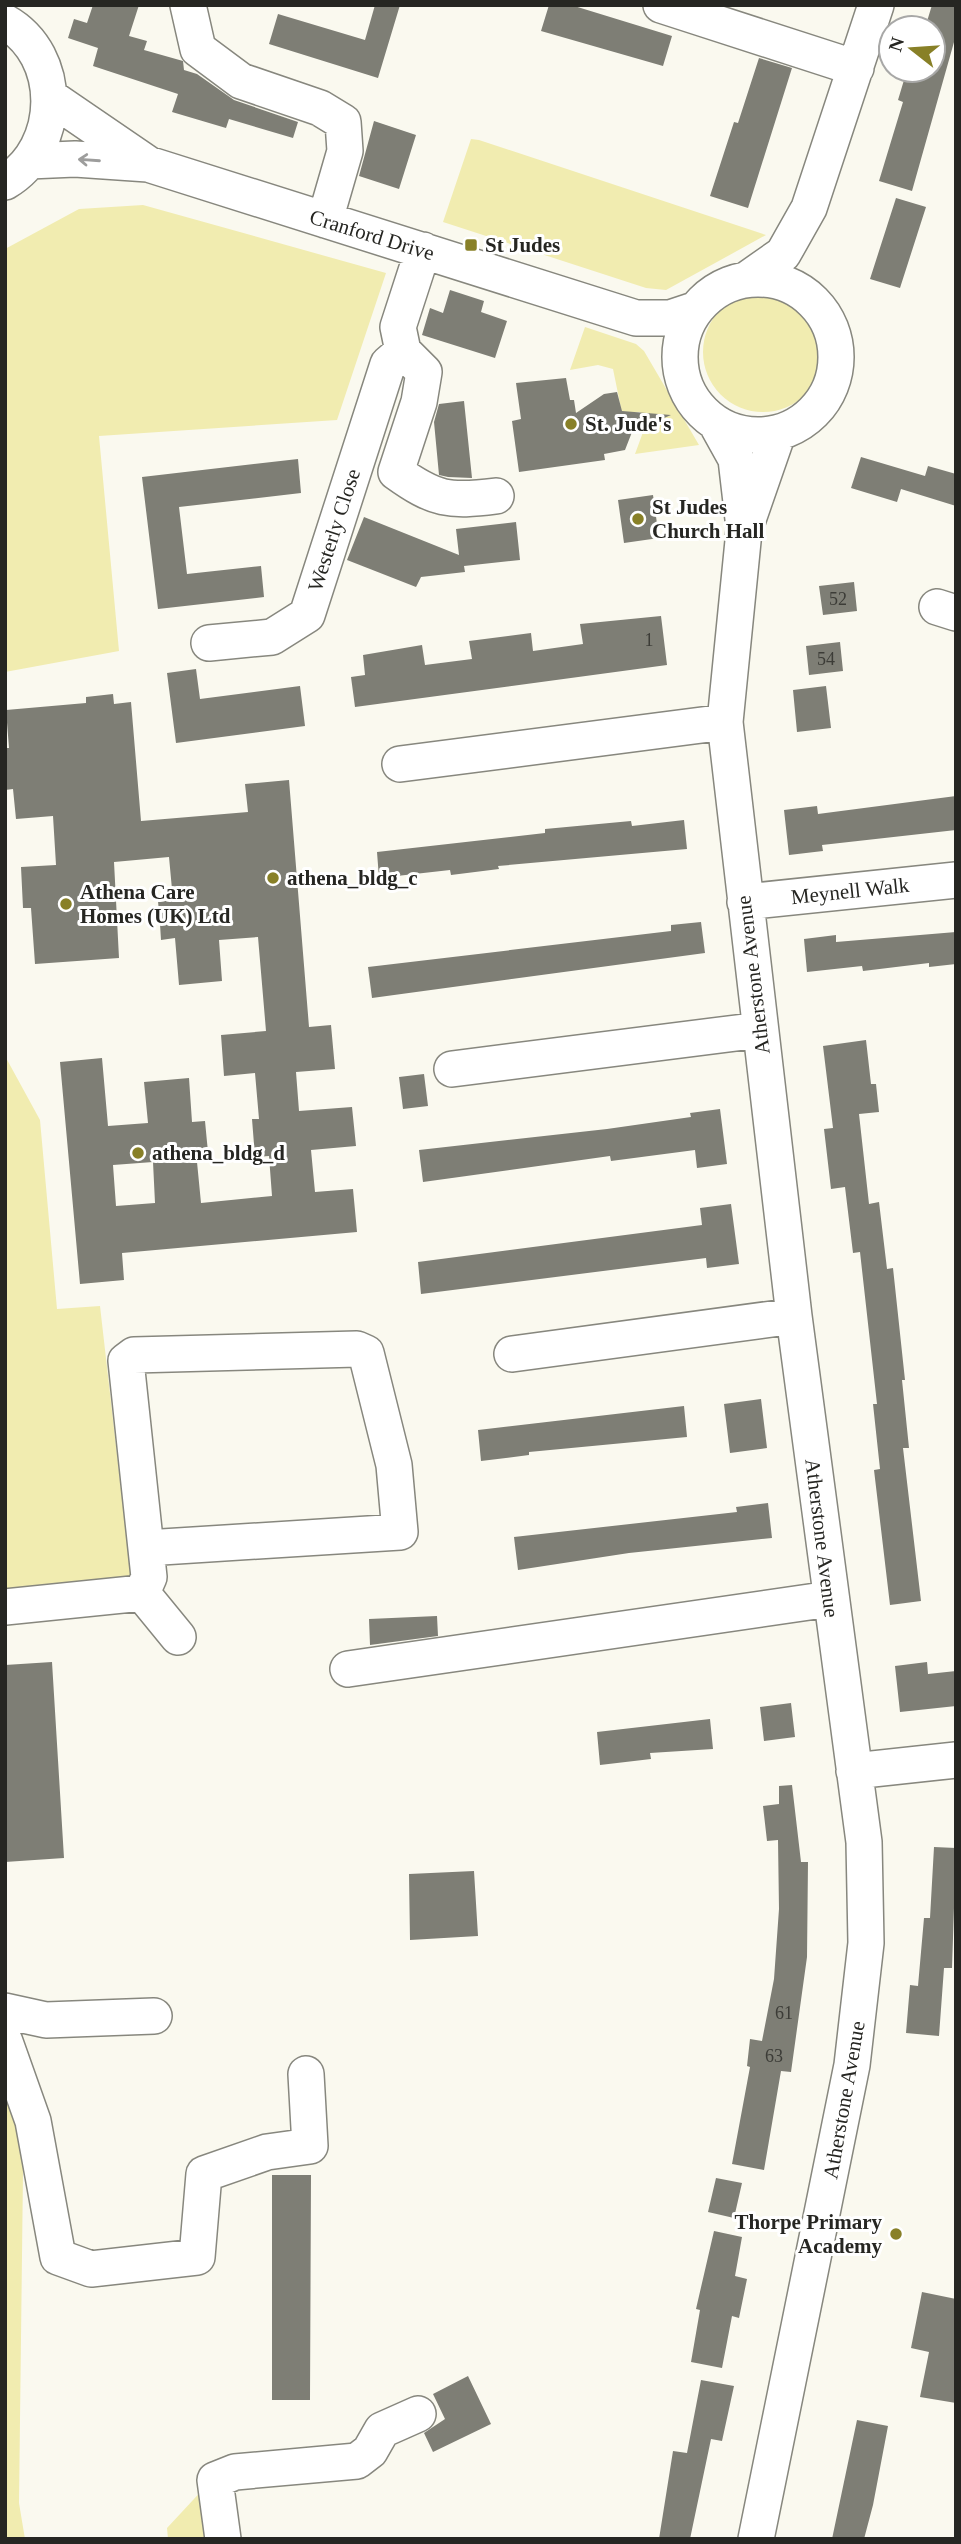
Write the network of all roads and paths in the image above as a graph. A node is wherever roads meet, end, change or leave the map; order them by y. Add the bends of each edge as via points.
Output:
1 (188, 5) edge
2 (661, 5) edge
3 (876, 5) edge
4 (9, 18) edge
5 (856, 68) junction
6 (50, 97) junction
7 (148, 164) junction
8 (17, 172) edge
9 (809, 208) junction
10 (325, 220) junction
11 (422, 250) junction
12 (746, 281) junction
13 (812, 298) junction
14 (694, 310) junction
15 (636, 318) junction
16 (403, 351) junction
17 (684, 382) junction
18 (716, 423) junction
19 (778, 433) junction
20 (496, 496) dead end
21 (744, 531) junction
22 (209, 643) dead end
23 (725, 722) junction
24 (400, 764) dead end
25 (956, 880) edge
26 (744, 902) junction
27 (760, 1030) junction
28 (452, 1069) dead end
29 (794, 1316) junction
30 (512, 1354) dead end
31 (146, 1548) junction
32 (142, 1593) junction
33 (830, 1599) junction
34 (5, 1607) edge
35 (178, 1637) dead end
36 (348, 1669) dead end
37 (956, 1760) edge
38 (854, 1771) junction
39 (5, 2011) edge
40 (154, 2016) dead end
41 (5, 2042) edge
42 (306, 2074) dead end
43 (418, 2414) dead end
44 (223, 2539) edge
45 (756, 2539) edge

1 - 10 street via 198,49 241,81 320,108 343,122 345,151
2 - 5 street
3 - 5 street
4 - 6 street via 32,45 45,70
5 - 9 street
6 - 7 street, Cranford Drive
6 - 8 street via 45,131
7 -> 8 street, Cranford Drive via 75,159
7 - 10 street, Cranford Drive
9 - 12 street via 783,254
9 - 13 street
10 - 11 street, Cranford Drive
11 - 15 street, Cranford Drive via 515,292
11 - 16 street via 398,327
12 - 13 street via 762,278 787,283
12 - 14 street via 722,287
13 - 19 street via 834,337 831,384 820,405
14 - 15 street, Cranford Drive via 670,317
14 - 17 street via 682,337
15 - 17 street, Cranford Drive via 667,346
16 - 20 street via 424,372 396,472 426,494 460,501
16 - 22 street, Westerly Close via 388,365 307,615 272,636
17 - 18 street via 692,400
18 - 19 street via 739,433
18 - 21 street, Atherstone Avenue via 736,459
19 - 21 street, Atherstone Avenue
21 - 23 street, Atherstone Avenue
23 - 24 street
23 - 26 street, Atherstone Avenue
25 - 26 street, Meynell Walk
26 - 27 street, Atherstone Avenue
27 - 28 street
27 - 29 street, Atherstone Avenue
29 - 30 street
29 - 33 street, Atherstone Avenue
31 - 31 street via 400,1532 394,1465 366,1353 357,1349 134,1355 126,1361
31 - 32 street via 149,1577
32 - 34 street
32 - 35 street
33 - 36 street
33 - 38 street, Atherstone Avenue
37 - 38 street
38 - 45 street, Atherstone Avenue via 867,1901 858,2030
39 - 40 street via 46,2020
41 - 42 street via 33,2121 58,2257 90,2269 197,2257 204,2174 267,2152 310,2146
43 - 44 street via 382,2430 370,2451 357,2461 235,2472 215,2480

